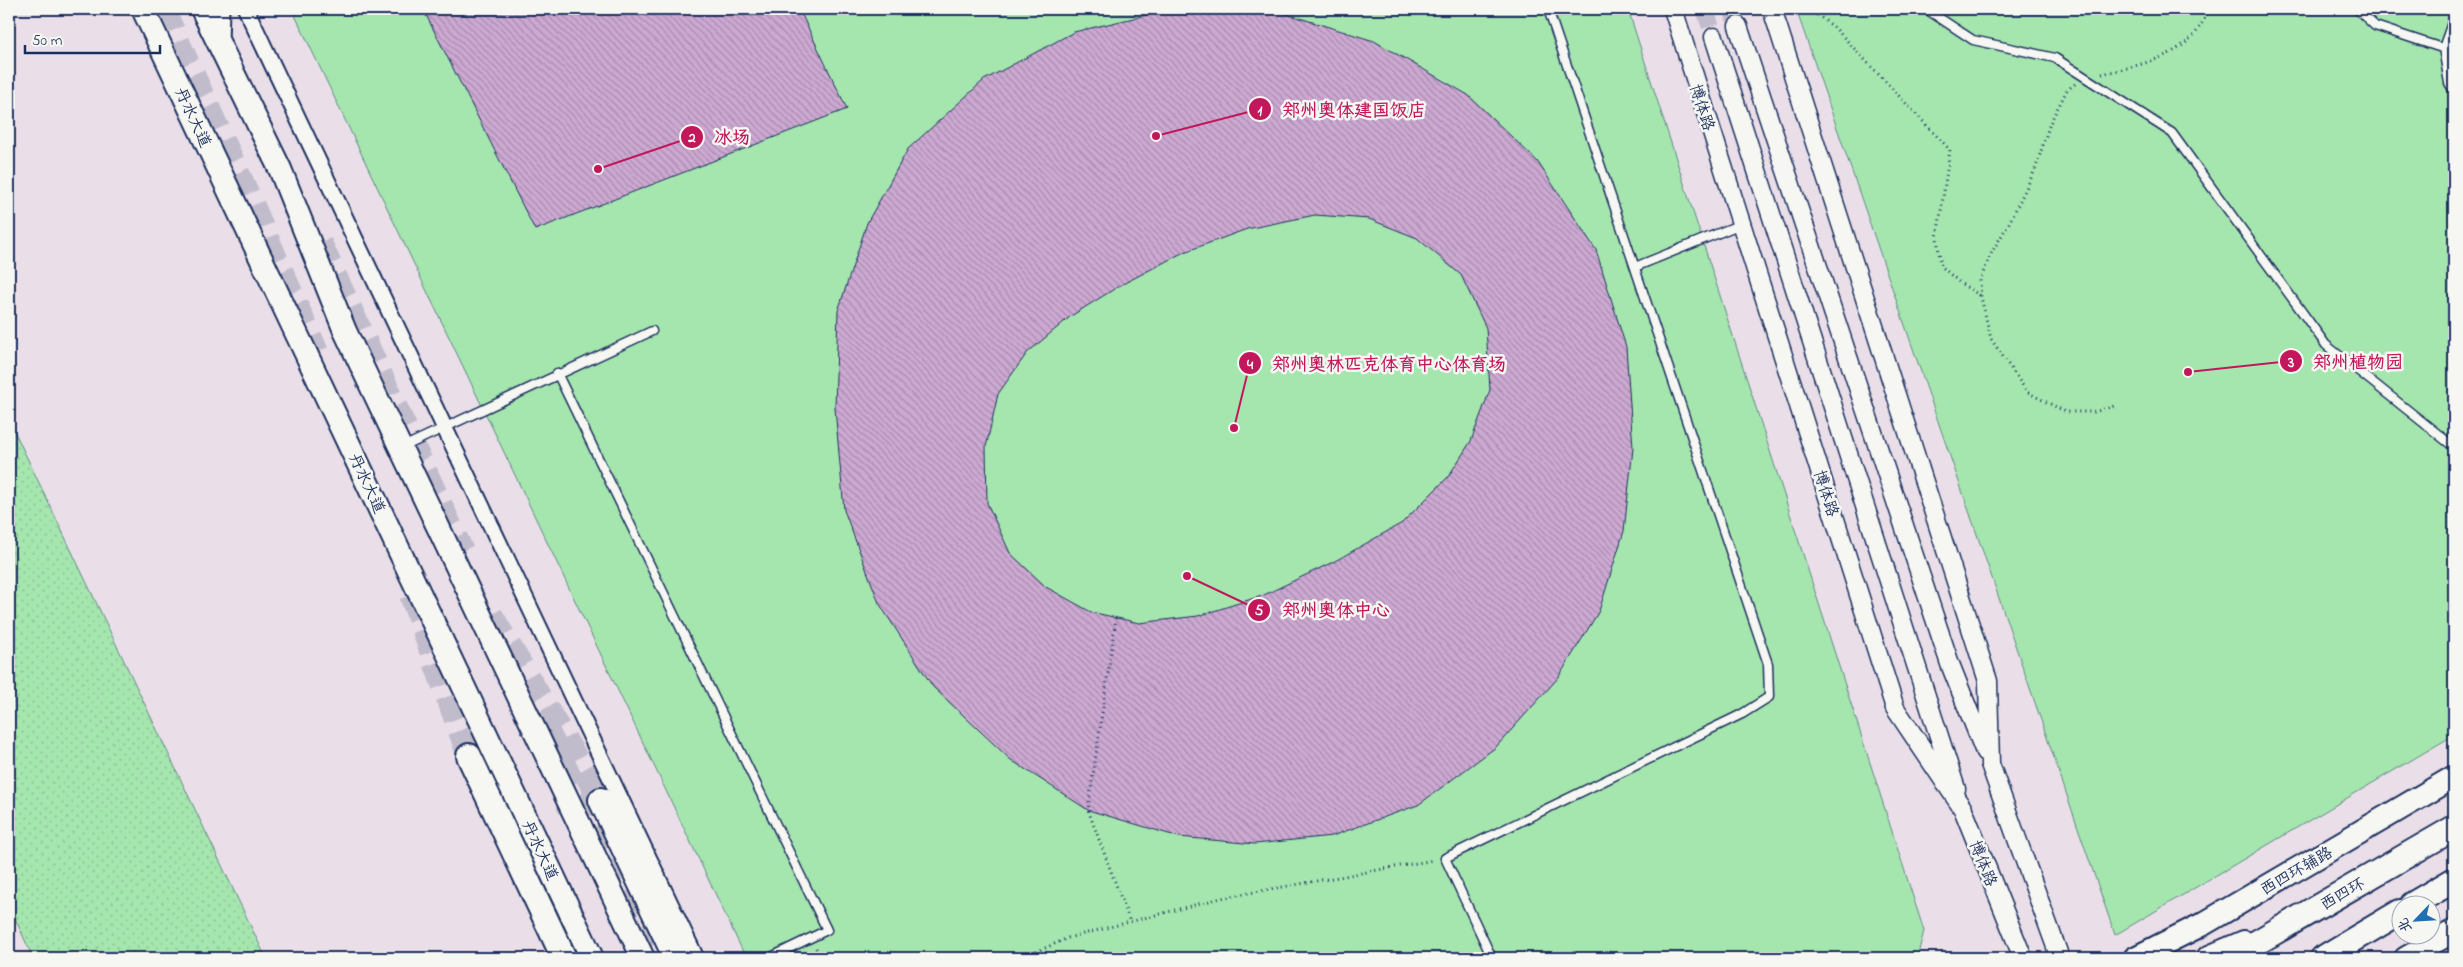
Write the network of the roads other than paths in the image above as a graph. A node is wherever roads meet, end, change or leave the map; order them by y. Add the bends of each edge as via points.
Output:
1 (143, 9) edge
2 (202, 9) edge
3 (222, 9) edge
4 (246, 9) edge
5 (1548, 9) edge
6 (1672, 9) edge
7 (1772, 9) edge
8 (1926, 9) edge
9 (2357, 9) edge
10 (2454, 17) edge
11 (1738, 26) tunnel mouth
12 (1714, 37) tunnel mouth
13 (220, 44) junction
14 (2443, 48) junction
15 (2454, 52) edge
16 (2454, 91) edge
17 (1741, 224) junction
18 (1635, 267) junction
19 (652, 331) dead end
20 (557, 374) junction
21 (443, 427) junction
22 (2454, 447) edge
23 (401, 448) junction
24 (469, 756) tunnel mouth
25 (1990, 764) junction
26 (2454, 777) edge
27 (601, 800) tunnel mouth
28 (1962, 809) junction
29 (2454, 828) edge
30 (2454, 880) edge
31 (2430, 894) edge
32 (2302, 916) junction
33 (2390, 918) edge
34 (2454, 931) edge
35 (564, 958) edge
36 (592, 958) edge
37 (643, 958) edge
38 (676, 958) edge
39 (696, 958) edge
40 (769, 958) edge
41 (1492, 958) edge
42 (2023, 958) edge
43 (2060, 958) edge
44 (2136, 958) edge
45 (2209, 958) edge
46 (2230, 958) edge
47 (2322, 958) edge
48 (2406, 958) edge

1 - 36 main road, 丹水大道
2 - 13 main road
3 - 13 street
4 - 21 street
5 - 18 lane
6 - 17 street, 博体路
7 - 25 street via 1988,681
8 - 22 lane via 1973,40 2055,58 2172,133 2326,345
9 - 14 lane via 2375,26
10 - 14 lane
11 - 25 street via 1950,664
12 - 28 street
13 - 23 main road via 280,169 345,331
14 - 15 lane
14 - 16 lane via 2449,82
17 - 18 lane
17 - 28 street, 博体路 via 1896,708
18 - 41 lane via 1768,664 1769,697 1742,714 1445,858
19 - 20 lane
20 - 21 lane
20 - 40 lane via 827,930
21 - 23 lane
21 - 39 street
23 - 37 main road
24 - 35 highway
25 - 43 street
26 - 44 main road, 西四环辅路 via 2205,923
27 - 38 highway
28 - 42 street, 博体路
29 - 32 highway, 西四环
30 - 31 highway
32 - 45 highway
32 - 46 highway, 西四环
33 - 47 highway
34 - 48 main road

